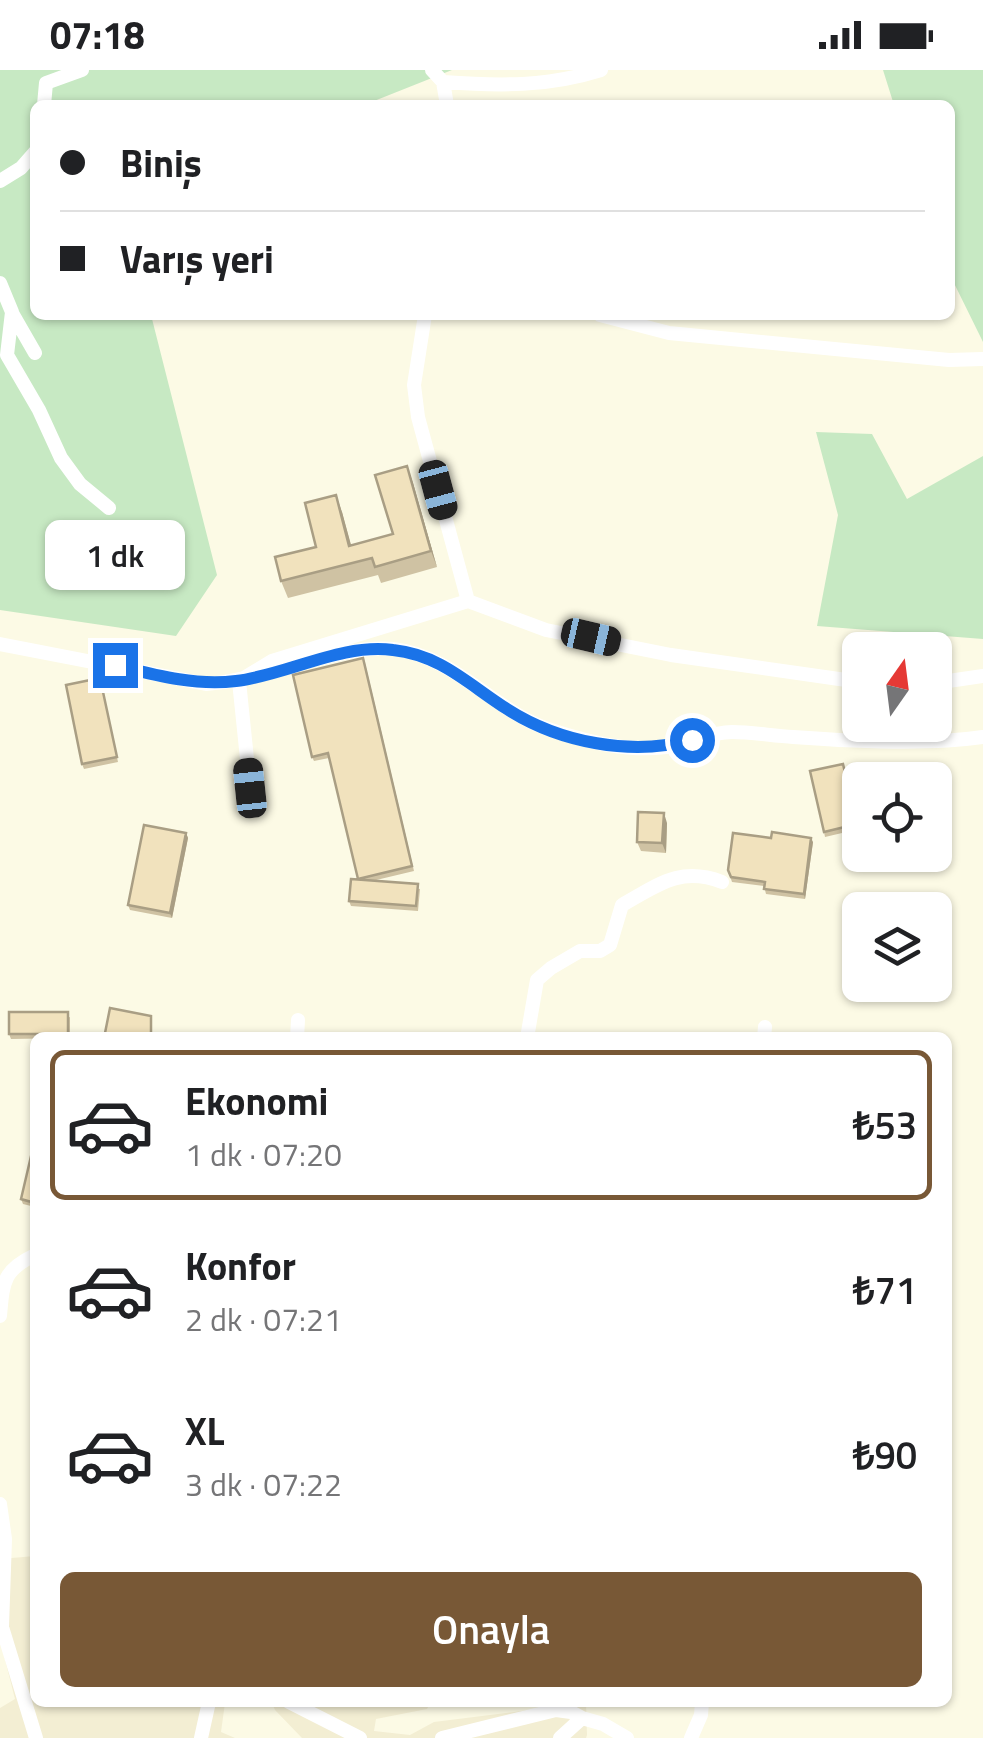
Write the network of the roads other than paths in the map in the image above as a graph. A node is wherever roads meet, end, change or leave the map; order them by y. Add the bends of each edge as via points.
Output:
1 (82, 70) edge
2 (601, 70) edge
3 (438, 76) edge
4 (44, 100) edge
5 (445, 100) edge
6 (30, 158) edge
7 (0, 181) edge
8 (0, 283) edge
9 (12, 312) junction
10 (424, 320) edge
11 (619, 320) edge
12 (4, 352) edge
13 (35, 352) dead end
14 (983, 359) edge
15 (108, 508) dead end
16 (468, 600) junction
17 (0, 644) edge
18 (983, 676) edge
19 (842, 679) edge
20 (239, 681) junction
21 (952, 681) edge
22 (983, 737) edge
23 (250, 788) dead end
24 (722, 882) dead end
25 (298, 1020) dead end
26 (297, 1032) edge
27 (529, 1032) edge
28 (30, 1258) edge
29 (0, 1316) edge
30 (0, 1504) edge
31 (1, 1627) edge
32 (208, 1707) edge
33 (299, 1707) edge
34 (702, 1709) edge
35 (582, 1718) junction
36 (36, 1738) edge
37 (201, 1738) edge
38 (360, 1738) edge
39 (442, 1738) edge
40 (560, 1738) edge
41 (627, 1738) edge
42 (691, 1738) edge

1 - 4 street via 46,82
2 - 3 street via 518,87
3 - 5 street
6 - 7 street
8 - 9 street
9 - 12 street
9 - 13 street
10 - 16 street via 414,385 418,417
11 - 14 street via 669,333
12 - 15 street via 61,458
16 - 19 street via 546,630
16 - 20 street via 272,662
17 - 20 street via 176,680
18 - 21 street
20 - 22 street via 390,649 432,659 549,730 601,744 668,747 730,732
20 - 23 street
24 - 27 street via 688,874 622,905 610,945 580,950 536,980
25 - 26 street
28 - 29 street via 8,1273
30 - 31 street
31 - 36 street
32 - 37 street
33 - 38 street
34 - 42 street
35 - 39 street via 556,1710
35 - 40 street
35 - 41 street

